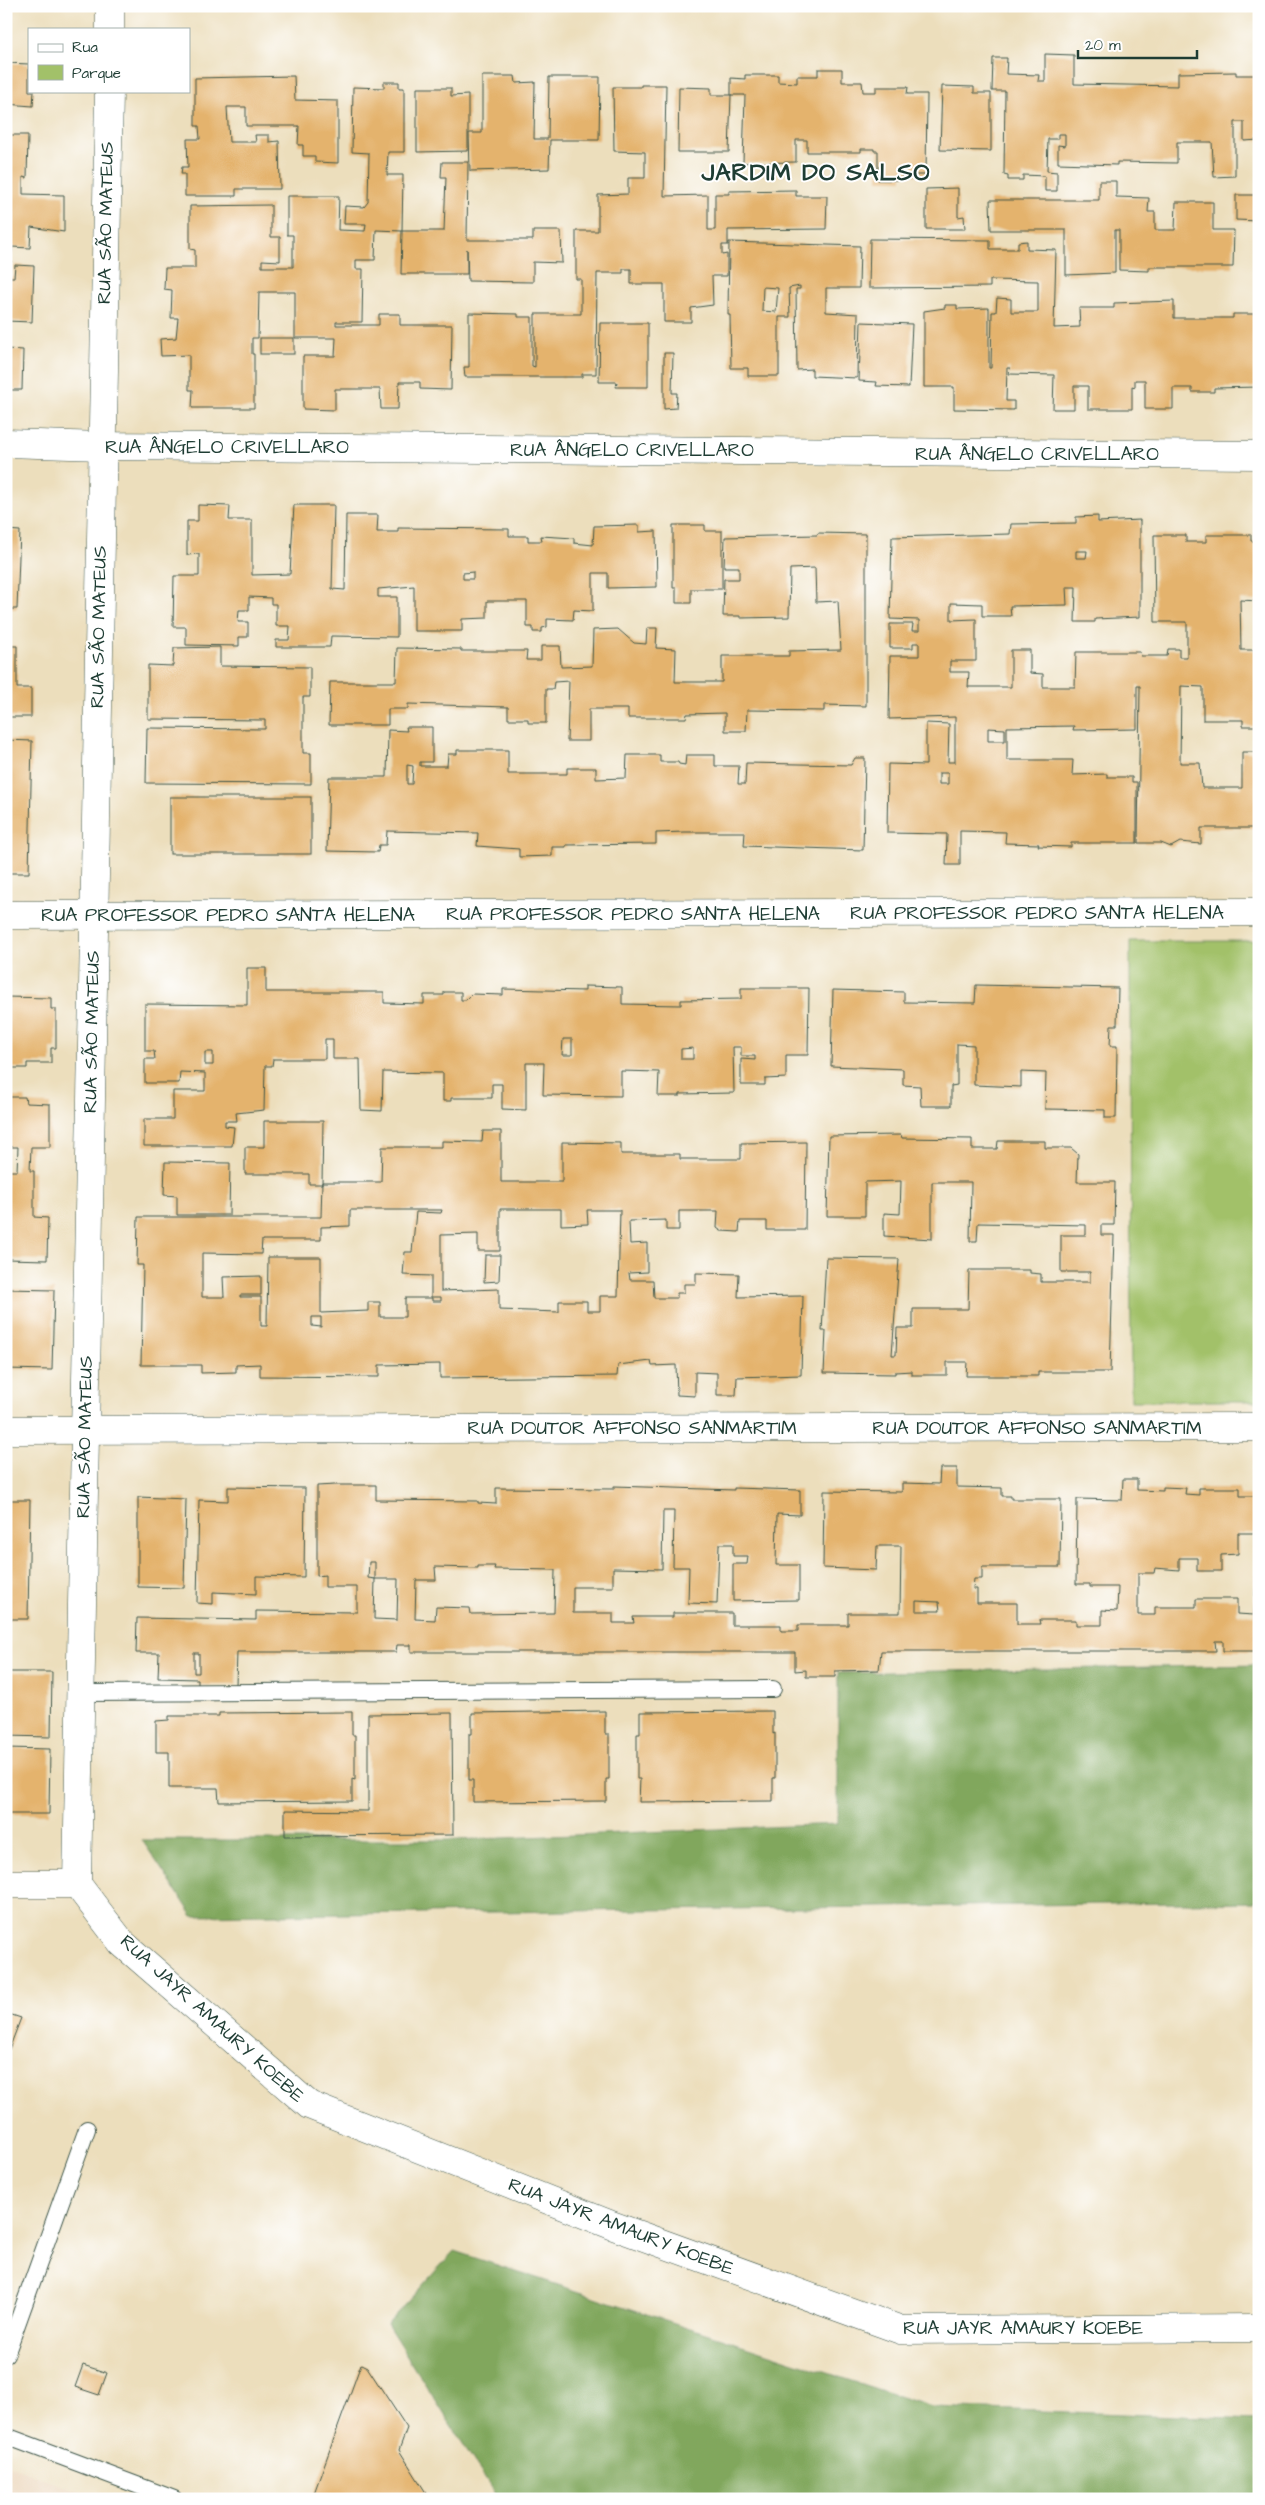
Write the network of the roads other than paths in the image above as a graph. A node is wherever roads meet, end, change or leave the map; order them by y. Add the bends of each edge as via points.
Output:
1 (110, 6) edge
2 (110, 28) edge
3 (109, 92) edge
4 (6, 443) edge
5 (102, 446) junction
6 (1259, 455) edge
7 (1259, 912) edge
8 (6, 915) edge
9 (94, 915) junction
10 (1259, 1427) edge
11 (85, 1429) junction
12 (6, 1430) edge
13 (773, 1689) dead end
14 (81, 1693) junction
15 (6, 1884) edge
16 (77, 1884) junction
17 (87, 2129) dead end
18 (1259, 2328) edge
19 (6, 2355) edge
20 (6, 2436) edge
21 (174, 2499) edge

1 - 2 street
3 - 5 street, RUA SÃO MATEUS
4 - 5 street, RUA ÂNGELO CRIVELLARO
5 - 6 street, RUA ÂNGELO CRIVELLARO
5 - 9 street, RUA SÃO MATEUS
7 - 9 street, RUA PROFESSOR PEDRO SANTA HELENA
8 - 9 street, RUA PROFESSOR PEDRO SANTA HELENA
9 - 11 street, RUA SÃO MATEUS
10 - 11 street, RUA DOUTOR AFFONSO SANMARTIM
11 - 12 street, RUA DOUTOR AFFONSO SANMARTIM
11 - 14 street, RUA SÃO MATEUS
13 - 14 lane
14 - 16 street, RUA SÃO MATEUS
15 - 16 street
16 - 18 street, RUA JAYR AMAURY KOEBE via 122,1943 309,2105 614,2226 901,2330
17 - 19 lane
20 - 21 lane

